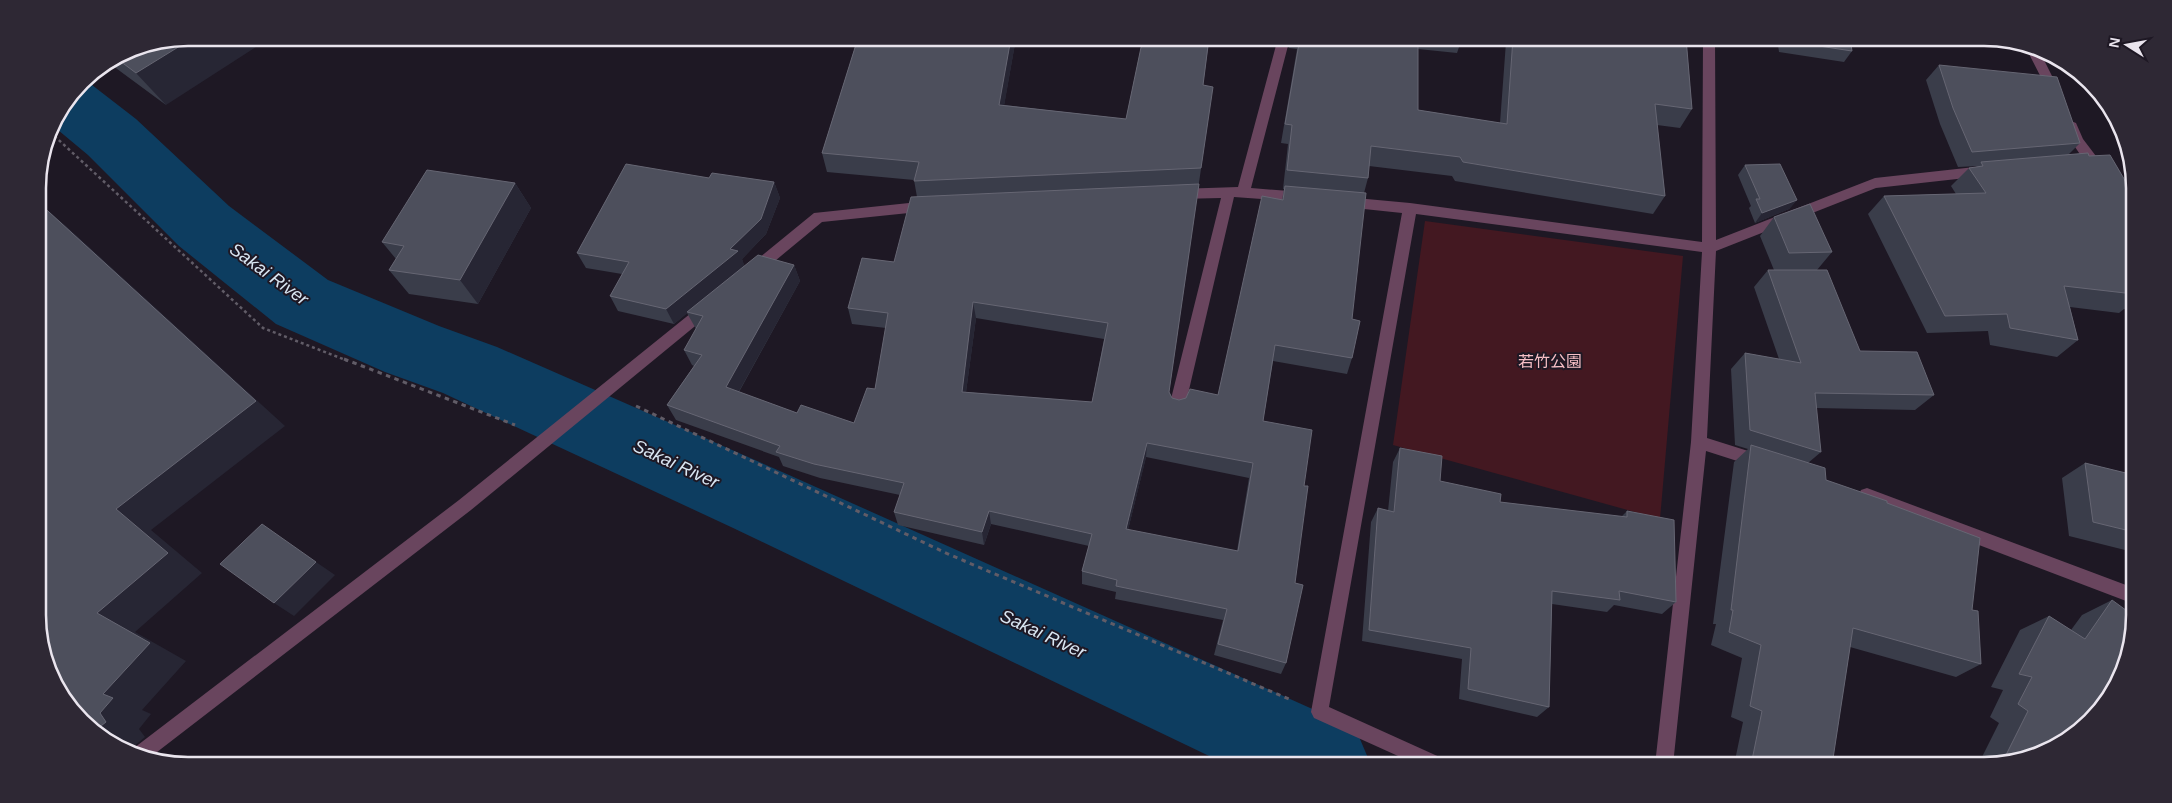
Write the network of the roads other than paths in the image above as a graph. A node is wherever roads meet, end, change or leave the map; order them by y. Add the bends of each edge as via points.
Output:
1 (1282, 46) edge
2 (1709, 46) edge
3 (2036, 57) edge
4 (2092, 163) junction
5 (2073, 164) edge
6 (1996, 170) edge
7 (2104, 176) edge
8 (1236, 192) junction
9 (1161, 195) edge
10 (1312, 198) edge
11 (1331, 200) edge
12 (938, 205) edge
13 (1410, 208) junction
14 (1709, 248) junction
15 (743, 279) edge
16 (720, 298) edge
17 (1176, 407) edge
18 (1698, 442) junction
19 (1772, 465) edge
20 (1855, 491) edge
21 (2126, 593) edge
22 (145, 750) edge
23 (1419, 756) edge
24 (1665, 756) edge

1 - 8 street
2 - 14 street
3 - 4 street
4 - 5 street
4 - 7 street
6 - 14 street via 1875,183
8 - 9 street
8 - 10 street
8 - 17 street
11 - 13 street
12 - 15 street via 819,217
13 - 14 street
13 - 23 street via 1320,712
14 - 18 street
16 - 22 street via 465,506
18 - 19 street
18 - 24 street
20 - 21 street

